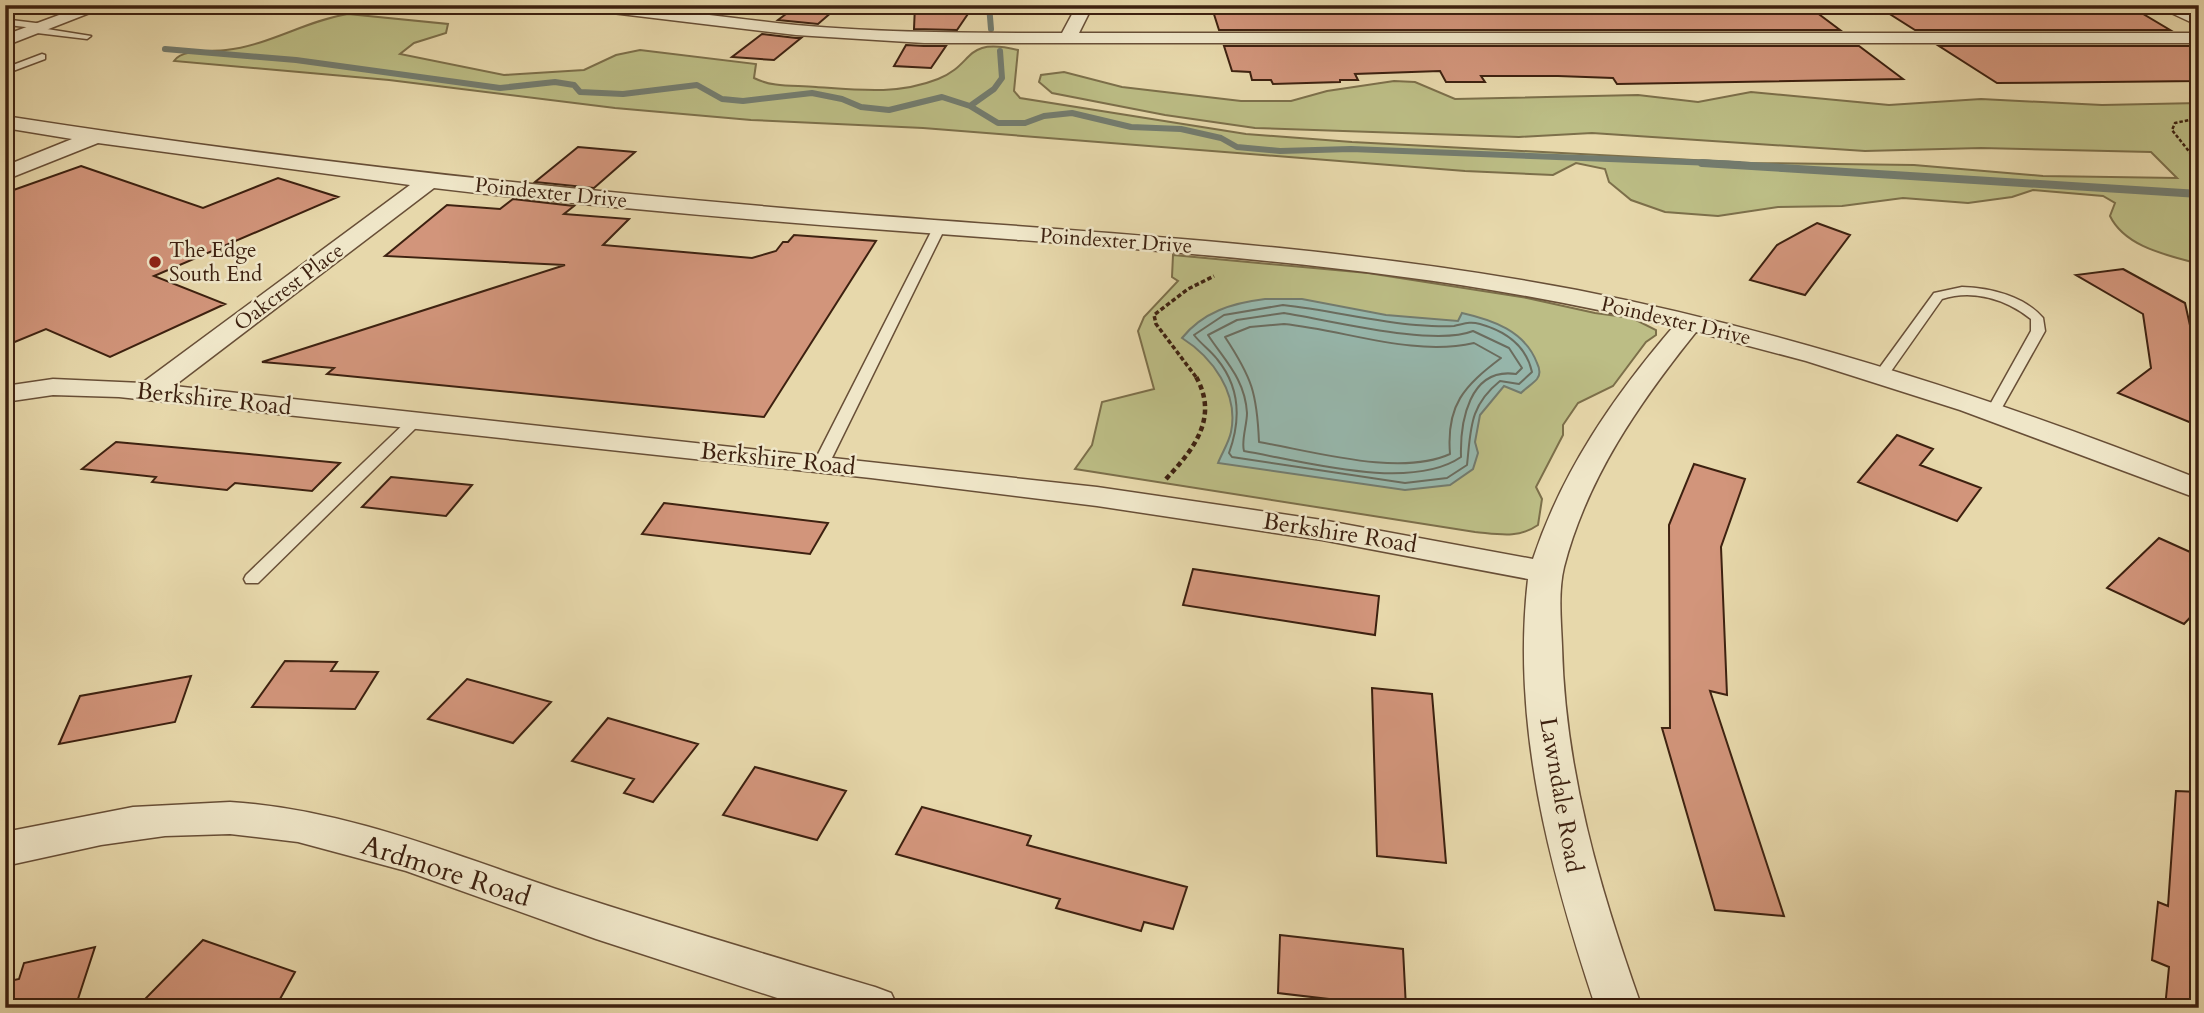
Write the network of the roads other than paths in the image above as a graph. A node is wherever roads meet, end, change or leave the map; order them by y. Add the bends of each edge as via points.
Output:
1 (25, 5) edge
2 (94, 5) edge
3 (587, 5) edge
4 (746, 5) edge
5 (1085, 5) edge
6 (2162, 5) edge
7 (101, 6) edge
8 (6, 12) edge
9 (723, 22) junction
10 (2199, 22) edge
11 (8, 24) edge
12 (40, 28) junction
13 (87, 36) dead end
14 (1068, 38) junction
15 (2199, 38) edge
16 (5, 41) edge
17 (42, 57) dead end
18 (5, 71) edge
19 (5, 122) edge
20 (94, 137) junction
21 (5, 174) edge
22 (429, 181) junction
23 (939, 228) junction
24 (1690, 323) junction
25 (1882, 374) junction
26 (148, 392) junction
27 (5, 394) edge
28 (1994, 410) junction
29 (415, 421) junction
30 (821, 464) junction
31 (2199, 490) edge
32 (1546, 572) junction
33 (252, 579) dead end
34 (5, 849) edge
35 (875, 1008) edge
36 (1619, 1008) edge

1 - 8 lane
2 - 7 lane
3 - 9 street
4 - 9 street
5 - 14 street
6 - 10 street
7 - 12 street
8 - 11 lane via 17,15
9 - 14 street via 902,37
11 - 12 lane
12 - 13 lane
12 - 16 street
14 - 15 street
17 - 18 lane
19 - 20 street, Poindexter Drive
20 - 21 street
20 - 22 street, Poindexter Drive
22 - 23 street, Poindexter Drive
22 - 26 street, Oakcrest Place
23 - 24 street, Poindexter Drive via 1210,248 1387,268 1575,298
23 - 30 lane
24 - 25 street, Poindexter Drive
24 - 32 street, Lawndale Road via 1620,412 1586,468
25 - 28 street, Poindexter Drive
25 - 28 lane via 1938,296 1948,291 1985,294 2016,304 2037,318 2038,331
26 - 27 street, Berkshire Road via 53,387
26 - 29 street, Berkshire Road
28 - 31 street, Poindexter Drive
29 - 30 street, Berkshire Road
29 - 33 lane
30 - 32 street, Berkshire Road via 1221,514 1442,549
32 - 36 street, Lawndale Road via 1542,678 1552,776 1579,892
34 - 35 street, Ardmore Road via 99,828 184,819 298,825 405,854

